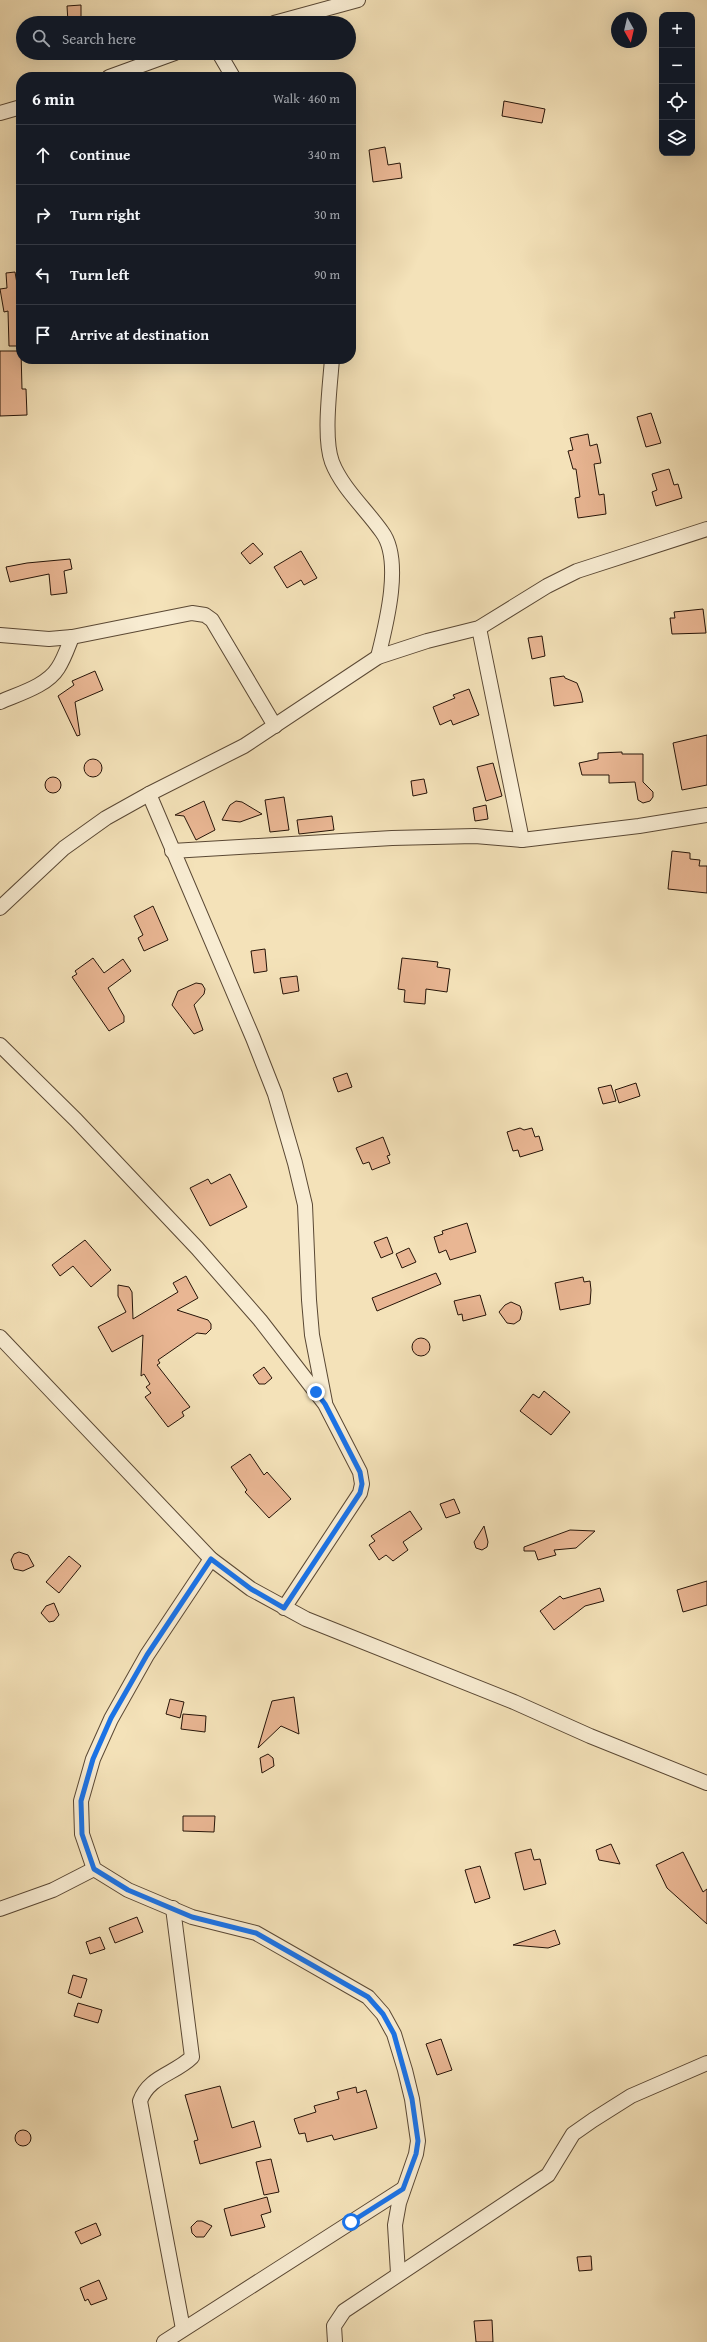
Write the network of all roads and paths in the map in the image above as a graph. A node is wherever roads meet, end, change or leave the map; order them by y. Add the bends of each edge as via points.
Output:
1 (358, 0) edge
2 (300, 16) edge
3 (156, 60) edge
4 (223, 60) edge
5 (123, 72) edge
6 (230, 72) edge
7 (16, 108) edge
8 (0, 113) edge
9 (332, 364) edge
10 (707, 529) edge
11 (479, 628) junction
12 (0, 635) edge
13 (72, 637) junction
14 (378, 657) junction
15 (0, 702) edge
16 (275, 726) junction
17 (148, 794) junction
18 (707, 815) edge
19 (522, 840) junction
20 (172, 852) junction
21 (0, 908) edge
22 (0, 1045) edge
23 (0, 1337) edge
24 (325, 1404) junction
25 (211, 1559) junction
26 (284, 1608) junction
27 (707, 1783) edge
28 (94, 1869) junction
29 (173, 1908) junction
30 (0, 1909) edge
31 (707, 2063) edge
32 (403, 2189) junction
33 (398, 2273) junction
34 (182, 2329) junction
35 (164, 2342) edge
36 (335, 2342) edge

1 - 2 street
3 - 5 street
4 - 6 street
7 - 8 street
9 - 14 street via 328,433 332,462 342,480 384,533 390,553 392,586
10 - 11 street via 577,571 546,586
11 - 14 street
11 - 19 street
12 - 13 street via 49,639
13 - 15 street via 58,668 51,676 40,684
13 - 16 street via 192,613 205,615 212,620
14 - 16 street
16 - 17 street via 244,746
17 - 20 street
17 - 21 street via 106,818 64,848
18 - 19 street
19 - 20 street via 475,836 392,838
20 - 24 street via 253,1038 274,1094 301,1184 308,1238 312,1335
22 - 24 street via 76,1120 213,1266 260,1320
23 - 25 street
24 - 26 street via 360,1472 362,1484 360,1493
25 - 26 street via 251,1589
25 - 28 street via 147,1655 111,1718 93,1759 81,1801 82,1834
26 - 27 street via 368,1645 514,1702
28 - 29 street via 128,1890
28 - 30 street via 53,1890
29 - 32 street via 192,1917 256,1933 368,1997 383,2014 394,2034 405,2070 417,2126 416,2154
29 - 34 street via 192,2057 186,2063 154,2080 144,2090 140,2101
31 - 33 street via 631,2096 573,2134 548,2174
32 - 33 street via 395,2225
32 - 34 street
33 - 36 street via 344,2311 334,2326
34 - 35 street

